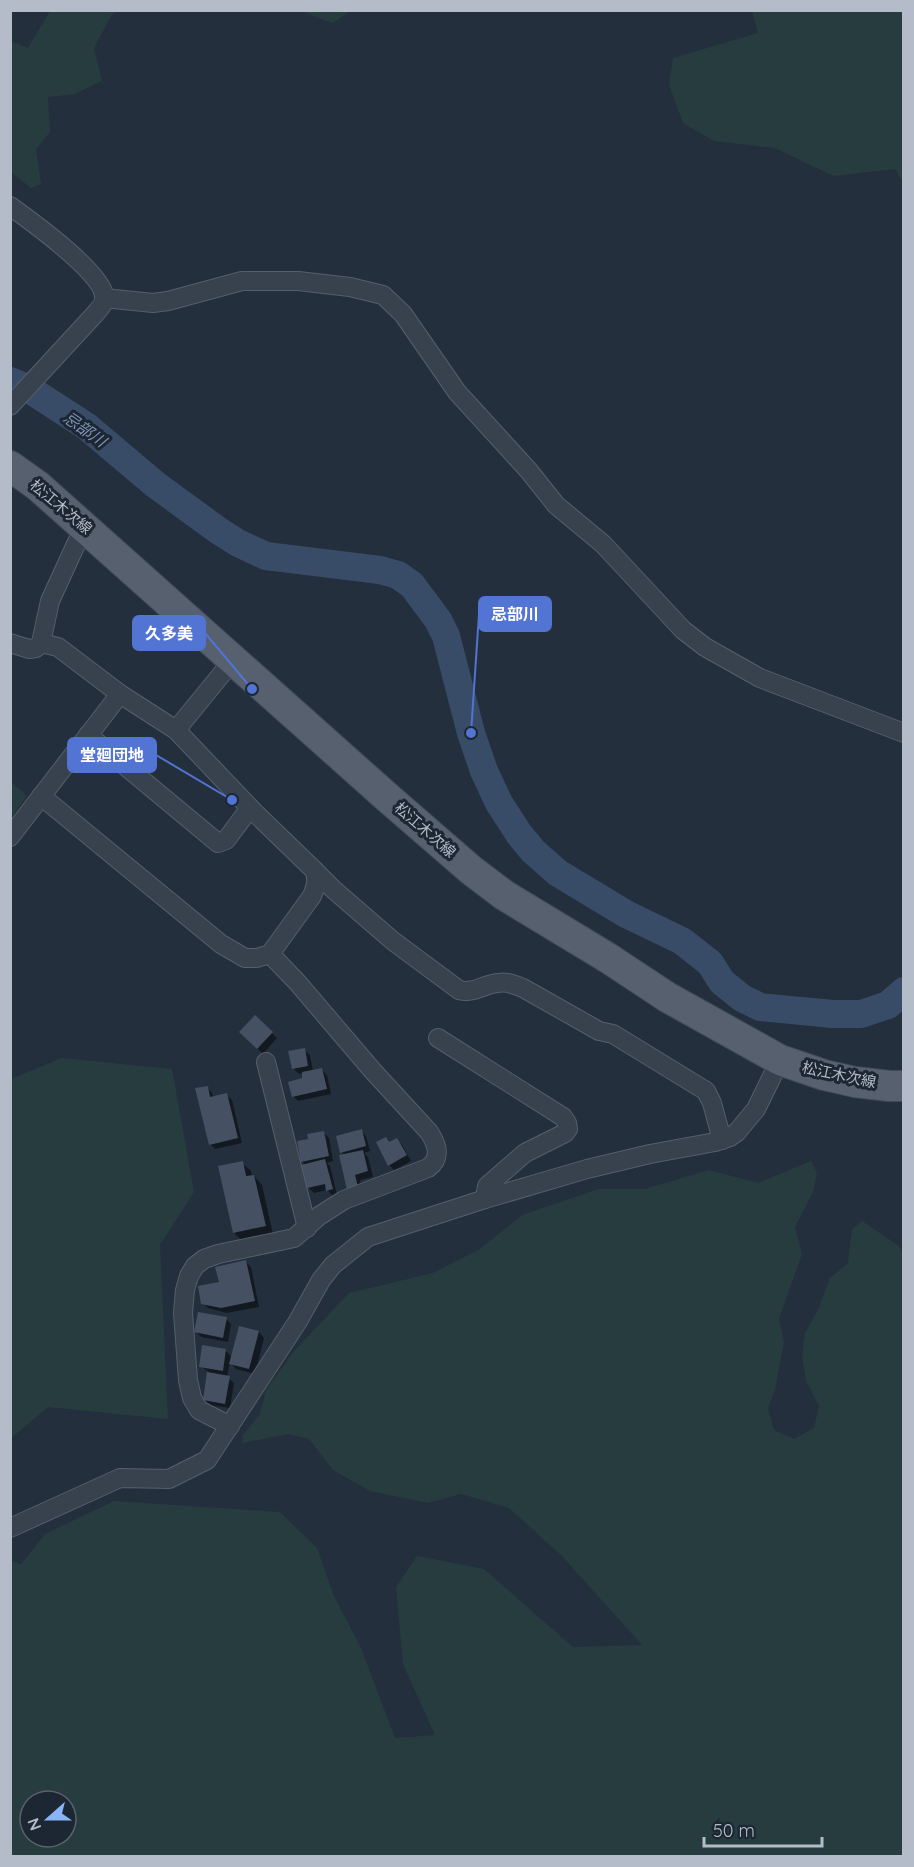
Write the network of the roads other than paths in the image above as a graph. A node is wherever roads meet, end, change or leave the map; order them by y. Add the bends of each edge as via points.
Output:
1 (10, 206) edge
2 (104, 298) junction
3 (13, 403) edge
4 (10, 466) edge
5 (77, 542) dead end
6 (10, 643) edge
7 (40, 643) junction
8 (234, 659) junction
9 (120, 694) junction
10 (176, 730) junction
11 (903, 733) edge
12 (88, 735) junction
13 (41, 796) junction
14 (250, 808) junction
15 (10, 837) edge
16 (314, 870) junction
17 (270, 954) junction
18 (438, 1038) dead end
19 (780, 1060) junction
20 (266, 1062) dead end
21 (903, 1086) edge
22 (722, 1140) junction
23 (485, 1199) junction
24 (307, 1228) junction
25 (230, 1426) junction
26 (10, 1528) edge

1 - 2 street via 87,270 98,281
2 - 3 street via 94,315
2 - 11 street via 153,303 242,281 350,286 383,295 403,314 457,392 556,505 603,544 682,630 760,678
4 - 8 main road, 松江木次線 via 38,486
5 - 7 street via 50,601
6 - 7 street via 29,649
7 - 9 street via 58,647
8 - 10 street
8 - 19 main road, 松江木次線 via 504,895 667,997
9 - 10 street
9 - 12 street
10 - 14 street
12 - 13 street
12 - 14 street via 218,843 226,840
13 - 15 street
13 - 17 street via 231,951 245,958
14 - 16 street
16 - 17 street via 318,878 312,896
16 - 22 street via 376,927 459,990 468,992 498,982 511,983 599,1031 613,1034 706,1090
17 - 24 street via 429,1132 437,1152 437,1159 428,1168 344,1200
18 - 23 street via 567,1123 565,1133 525,1153 487,1185
19 - 21 main road, 松江木次線 via 855,1082
19 - 22 street via 756,1109 737,1132
20 - 24 street
22 - 23 street via 587,1169
23 - 25 street via 368,1237 333,1265
24 - 25 street via 288,1240 204,1259 189,1276 183,1313 192,1398 199,1410
25 - 26 street via 207,1460 169,1479 120,1478

